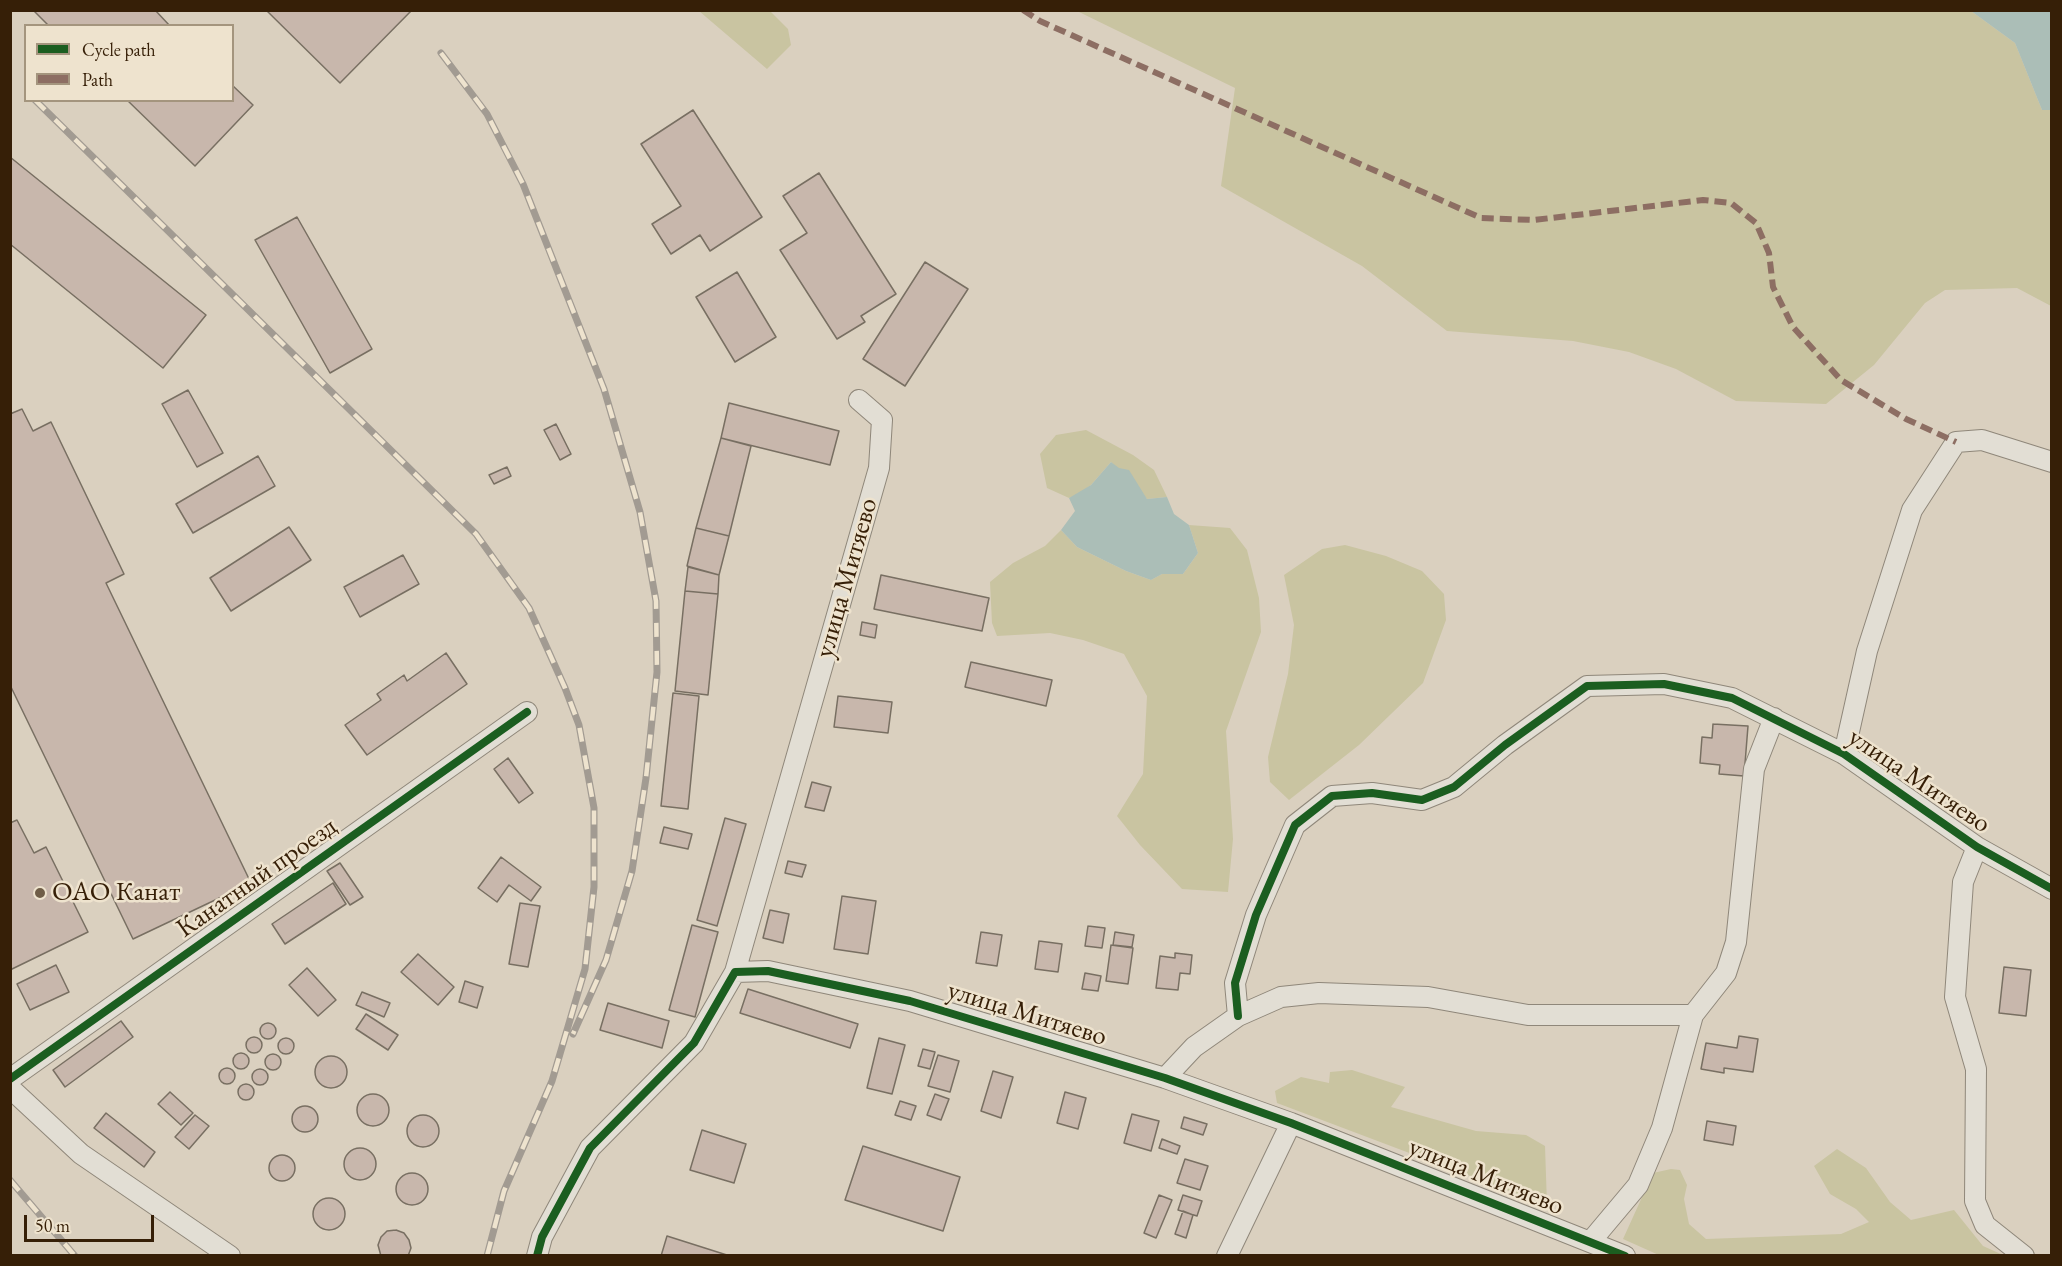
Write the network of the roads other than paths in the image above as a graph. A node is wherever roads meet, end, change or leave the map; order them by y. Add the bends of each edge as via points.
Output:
1 (859, 400) dead end
2 (2052, 462) edge
3 (527, 712) dead end
4 (1774, 718) junction
5 (1844, 754) junction
6 (1977, 847) junction
7 (2052, 889) edge
8 (735, 972) junction
9 (1692, 1015) junction
10 (1238, 1016) junction
11 (1165, 1078) junction
12 (10, 1079) edge
13 (10, 1088) edge
14 (1291, 1123) junction
15 (1591, 1241) junction
16 (230, 1256) edge
17 (537, 1256) edge
18 (1227, 1256) edge
19 (1625, 1256) edge
20 (2024, 1256) edge

1 - 8 street, улица Митяево via 882,420 879,468
2 - 5 street, улица Митяево via 1982,440 1956,442 1912,510 1867,651
3 - 12 street, Канатный проезд
4 - 5 street, улица Митяево
4 - 9 street via 1754,769 1736,942 1726,973
4 - 10 street, улица Митяево via 1732,698 1664,684 1587,686 1454,787 1422,800 1372,794 1332,796 1295,825 1256,915 1235,983
5 - 6 street, улица Митяево
6 - 7 street, улица Митяево
6 - 20 street via 1963,882 1955,997 1976,1069 1975,1201 1985,1225
8 - 11 street, улица Митяево via 768,971 910,1001
8 - 17 street, улица Митяево via 694,1043 590,1148 542,1237
9 - 10 street via 1528,1016 1428,997 1319,993 1281,997
9 - 15 street via 1662,1128 1638,1185
10 - 11 street via 1194,1047
11 - 14 street, улица Митяево
13 - 16 street via 81,1154
14 - 15 street, улица Митяево
14 - 18 street
15 - 19 street, улица Митяево

